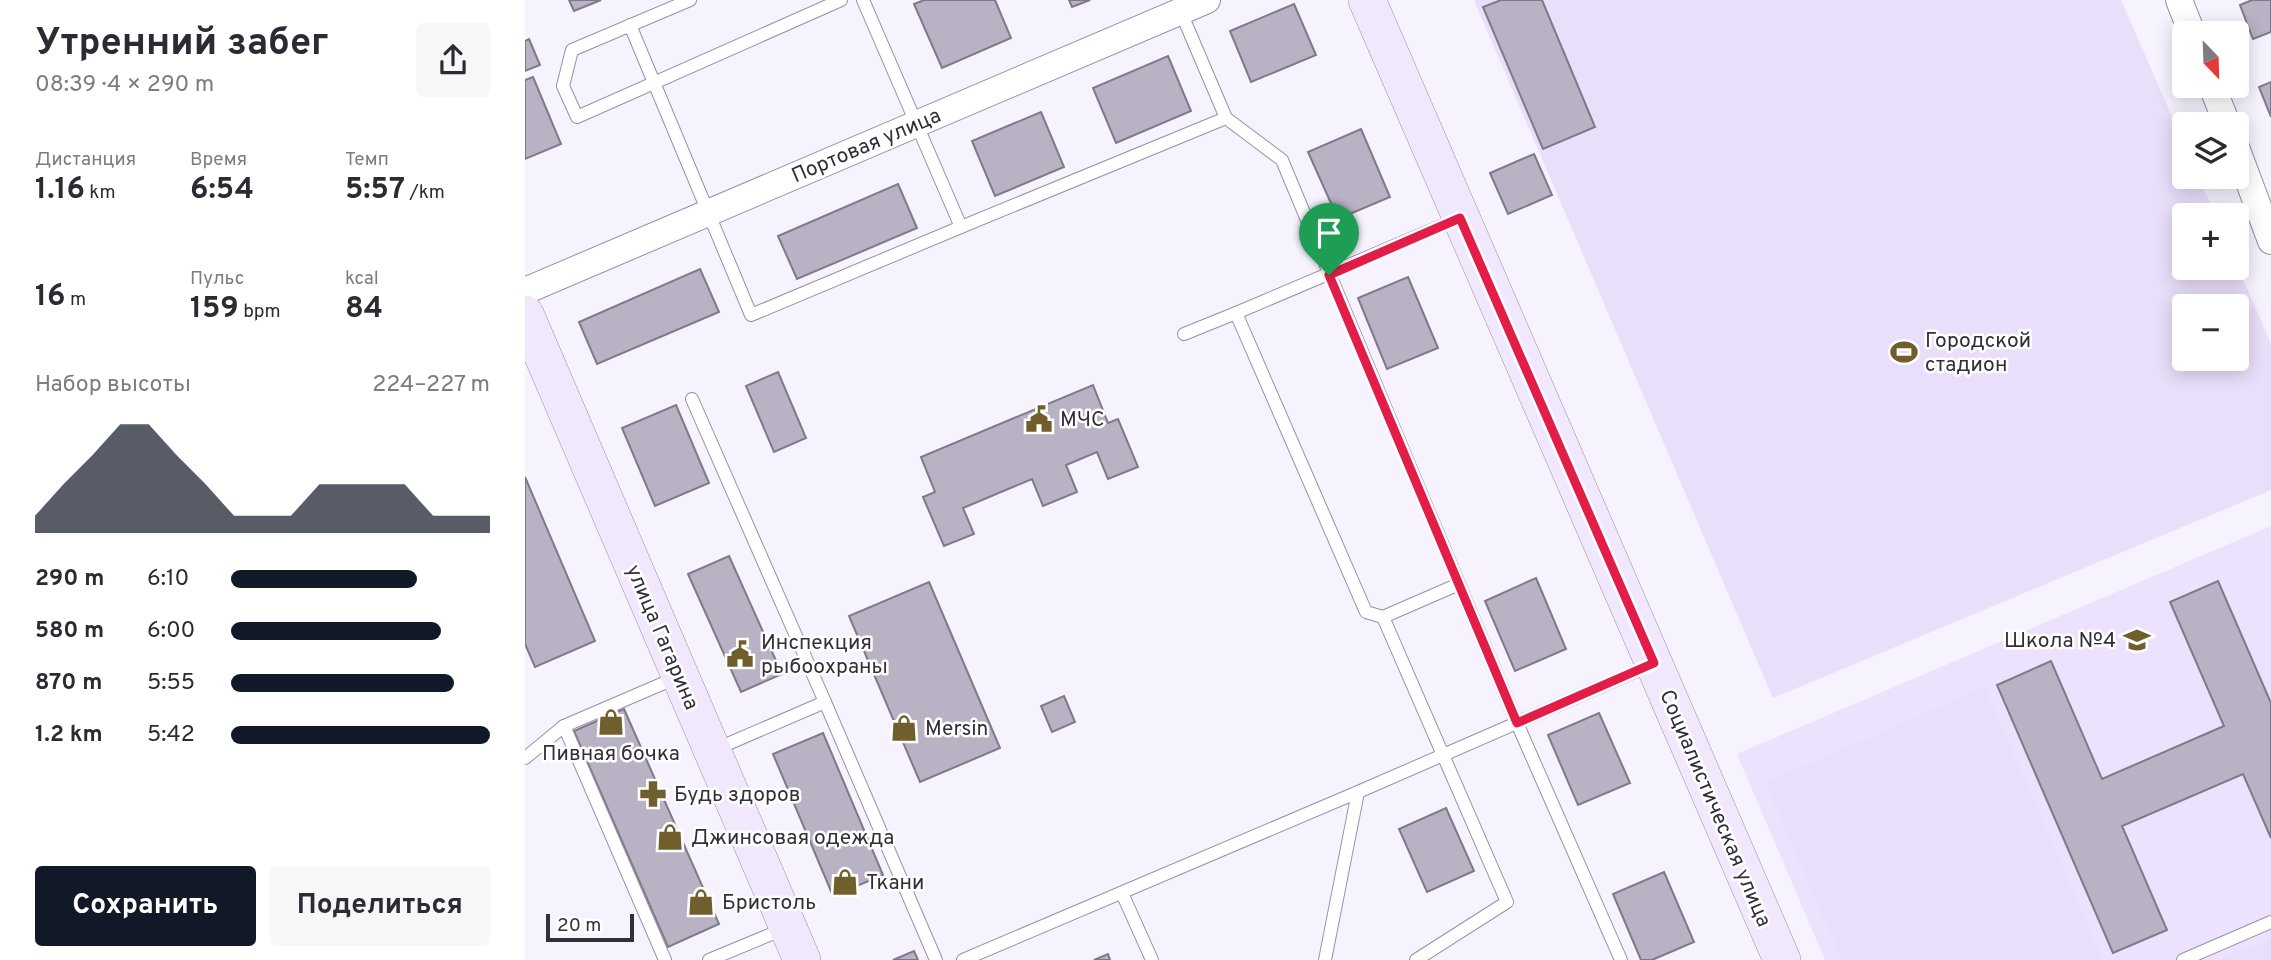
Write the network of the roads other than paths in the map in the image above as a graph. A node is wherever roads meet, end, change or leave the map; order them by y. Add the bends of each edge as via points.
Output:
1 (690, 0) edge
2 (841, 0) edge
3 (863, 0) edge
4 (1207, 0) edge
5 (1367, 0) edge
6 (2179, 0) edge
7 (1178, 6) edge
8 (2187, 21) edge
9 (630, 25) junction
10 (654, 83) junction
11 (1226, 118) junction
12 (918, 123) junction
13 (2249, 182) edge
14 (708, 213) junction
15 (1460, 218) junction
16 (961, 227) junction
17 (2271, 241) edge
18 (1329, 275) junction
19 (525, 291) edge
20 (1236, 313) junction
21 (525, 314) edge
22 (1184, 334) dead end
23 (692, 399) dead end
24 (1459, 584) junction
25 (1383, 617) junction
26 (1654, 663) junction
27 (680, 676) junction
28 (825, 702) junction
29 (1517, 723) junction
30 (564, 726) junction
31 (712, 750) junction
32 (1443, 756) junction
33 (525, 758) edge
34 (1358, 792) junction
35 (1122, 892) junction
36 (2271, 922) edge
37 (788, 927) junction
38 (665, 960) edge
39 (709, 960) edge
40 (802, 960) edge
41 (936, 960) edge
42 (963, 960) edge
43 (1151, 960) edge
44 (1325, 960) edge
45 (1416, 960) edge
46 (1621, 960) edge
47 (1782, 960) edge
48 (2183, 960) edge

1 - 9 lane
2 - 10 lane
3 - 12 lane
4 - 7 street, Портовая улица
5 - 15 main road, Социалистическая улица
6 - 8 street
7 - 11 lane
7 - 12 street, Портовая улица
9 - 10 lane
9 - 10 lane via 572,50 563,86 577,117
10 - 14 lane
11 - 16 lane
11 - 18 lane via 1282,160
12 - 14 street, Портовая улица
12 - 16 lane
13 - 17 street
14 - 16 lane via 751,315
14 - 19 street, Портовая улица
15 - 18 lane
15 - 26 main road, Социалистическая улица
18 - 20 lane
18 - 24 lane
20 - 22 lane
20 - 25 lane via 1366,612
21 - 27 main road, улица Гагарина
23 - 28 lane
24 - 25 lane
24 - 29 lane
25 - 32 lane
26 - 29 lane
26 - 47 main road, Социалистическая улица
27 - 30 lane
27 - 31 main road, улица Гагарина
28 - 31 lane
28 - 41 lane
29 - 32 lane
29 - 46 lane
30 - 33 lane
30 - 38 lane
31 - 37 main road, улица Гагарина
32 - 34 lane
32 - 45 lane via 1507,902
34 - 35 lane
34 - 44 lane
35 - 42 lane
35 - 43 lane
36 - 48 lane
37 - 39 lane
37 - 40 main road, улица Гагарина

